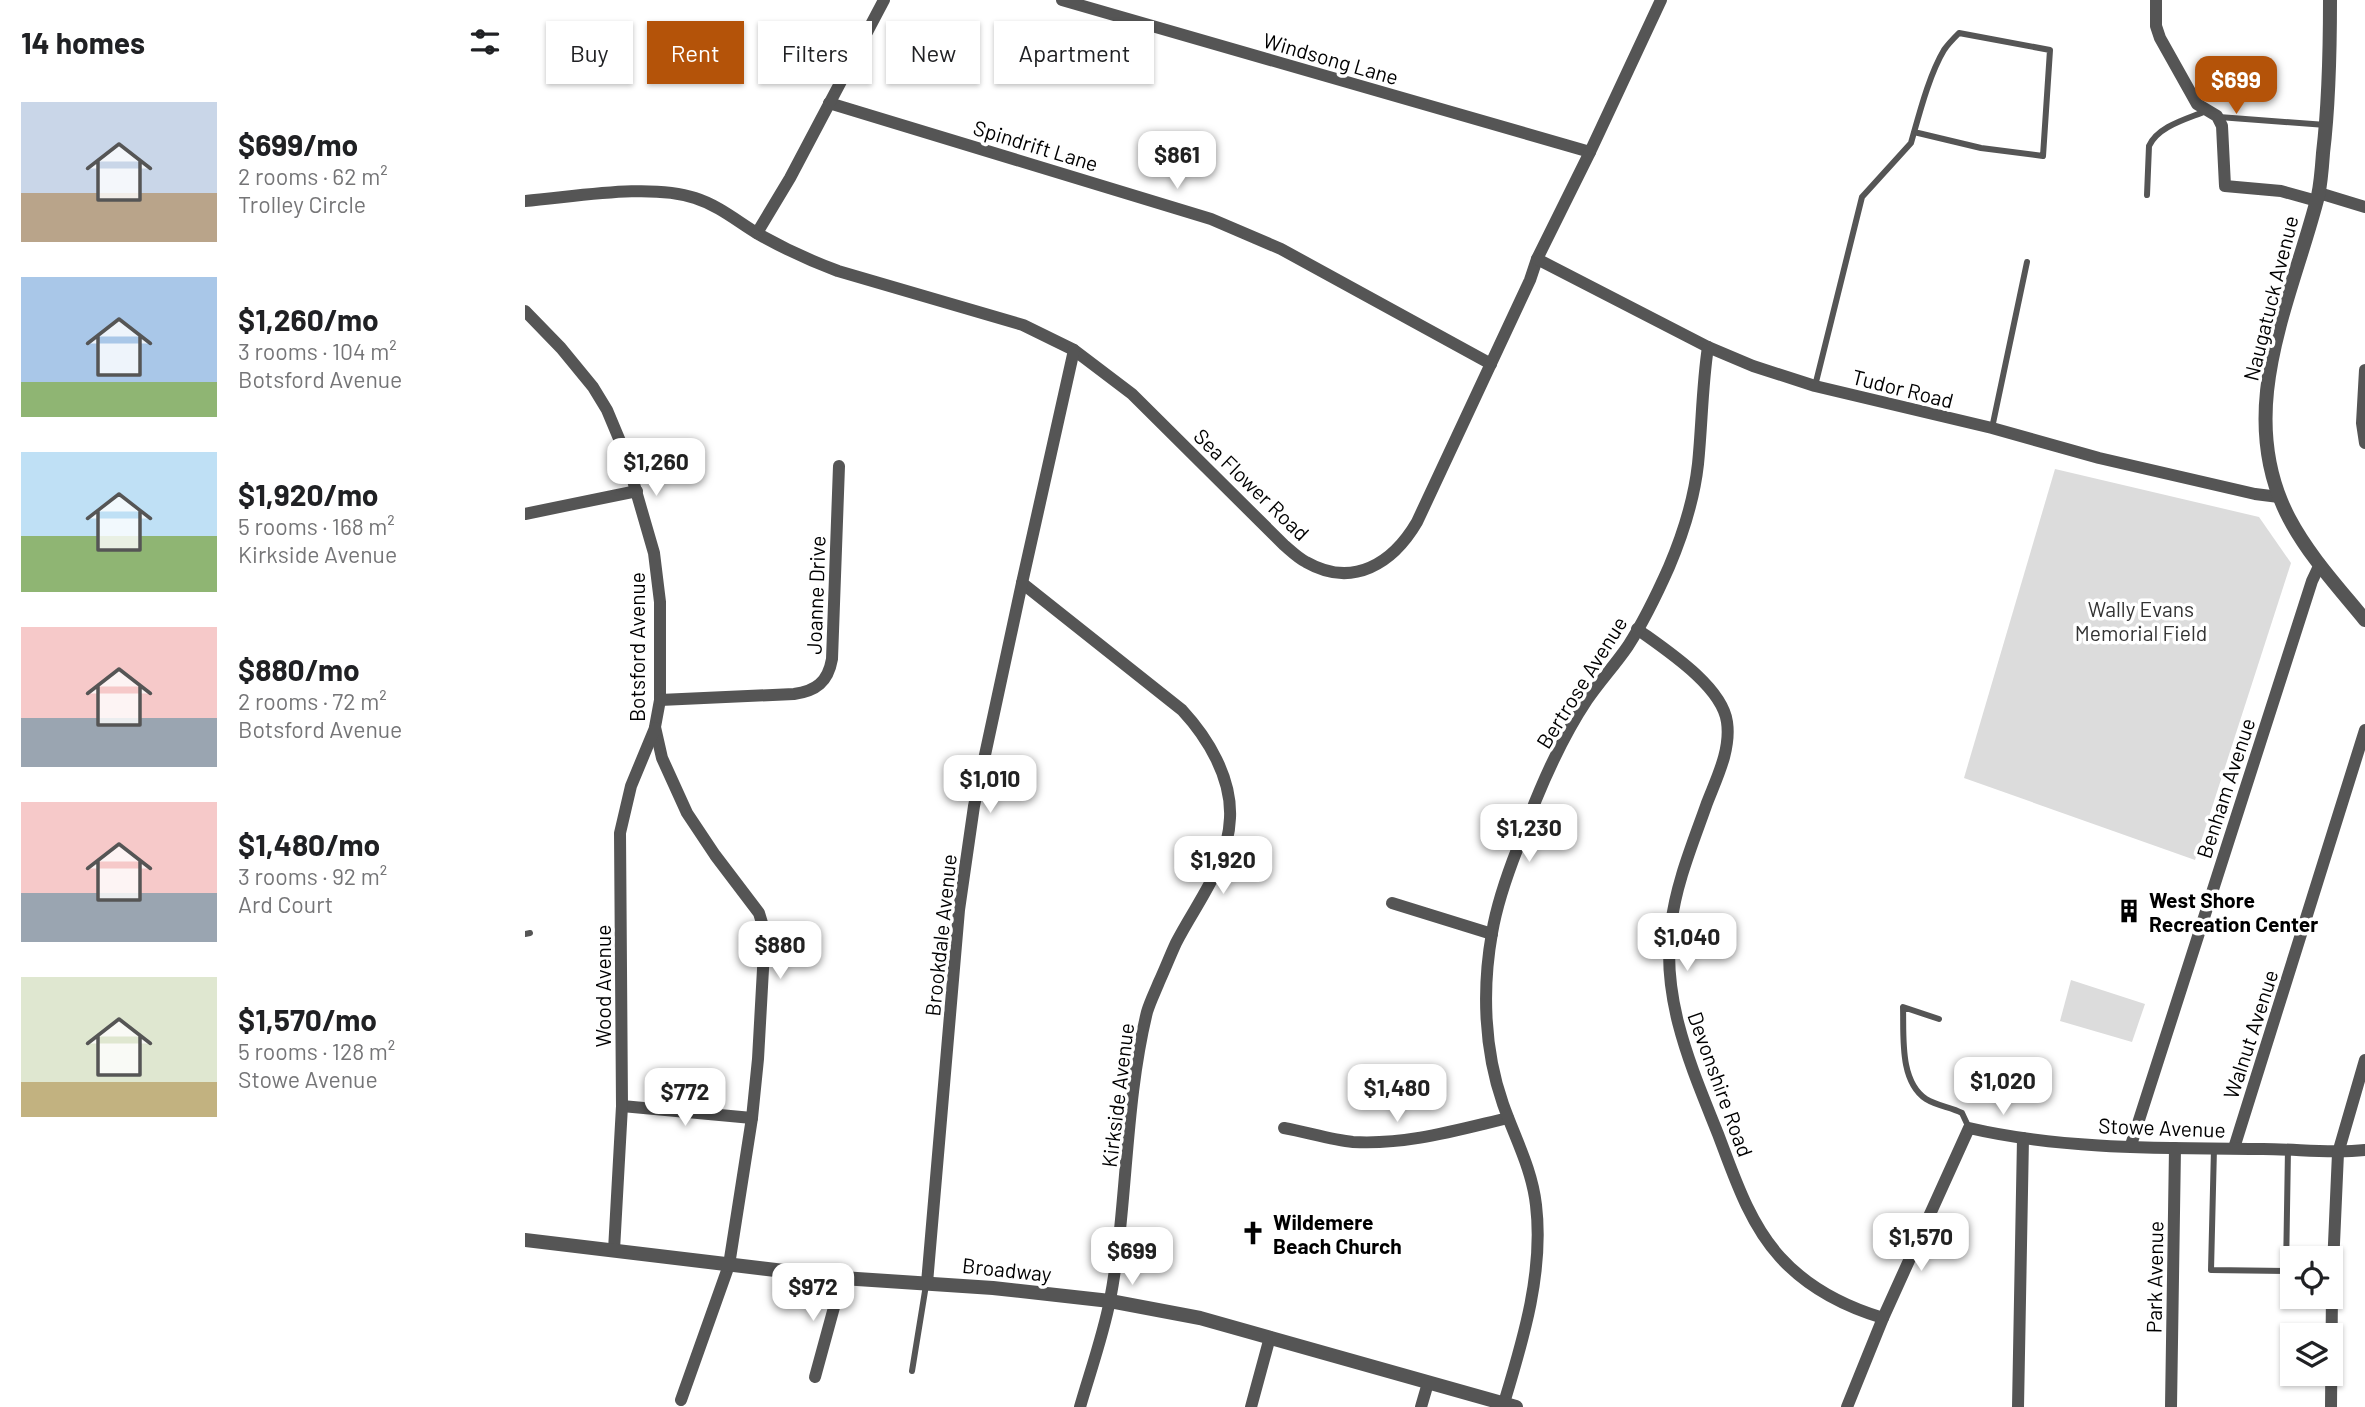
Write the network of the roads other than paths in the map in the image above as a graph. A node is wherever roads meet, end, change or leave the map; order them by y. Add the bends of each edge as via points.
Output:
1 (884, 0) edge
2 (1062, 0) edge
3 (1661, 0) edge
4 (2156, 0) edge
5 (2330, 0) edge
6 (829, 103) junction
7 (2211, 114) junction
8 (2326, 125) junction
9 (1914, 132) junction
10 (1590, 152) junction
11 (2147, 195) dead end
12 (2318, 197) junction
13 (525, 201) edge
14 (2365, 207) edge
15 (757, 233) junction
16 (1537, 259) junction
17 (2028, 262) dead end
18 (525, 311) edge
19 (1708, 347) junction
20 (1074, 350) junction
21 (1491, 364) junction
22 (2365, 370) edge
23 (1815, 386) junction
24 (1992, 428) junction
25 (2365, 443) edge
26 (839, 467) dead end
27 (637, 491) junction
28 (2279, 497) junction
29 (525, 514) edge
30 (2320, 564) junction
31 (1021, 583) junction
32 (2365, 620) edge
33 (1637, 629) junction
34 (660, 700) junction
35 (655, 727) junction
36 (2365, 730) edge
37 (1392, 903) dead end
38 (1492, 934) junction
39 (1939, 1019) dead end
40 (2365, 1060) edge
41 (622, 1105) junction
42 (751, 1118) junction
43 (1508, 1118) junction
44 (1284, 1128) dead end
45 (1969, 1128) junction
46 (2023, 1138) junction
47 (2131, 1145) junction
48 (2175, 1148) junction
49 (2214, 1148) junction
50 (2234, 1149) junction
51 (2288, 1149) junction
52 (2365, 1150) edge
53 (2339, 1153) junction
54 (525, 1240) edge
55 (614, 1250) junction
56 (729, 1265) junction
57 (842, 1278) junction
58 (926, 1283) junction
59 (1109, 1301) junction
60 (1882, 1318) junction
61 (1270, 1337) junction
62 (912, 1371) dead end
63 (815, 1377) dead end
64 (1428, 1383) junction
65 (681, 1400) dead end
66 (1510, 1405) edge
67 (1080, 1407) edge
68 (1251, 1407) edge
69 (1421, 1407) edge
70 (1847, 1407) edge
71 (2018, 1407) edge
72 (2171, 1407) edge
73 (2331, 1407) edge

1 - 6 street
2 - 10 street, Windsong Lane
3 - 10 street, Sea Flower Road
4 - 7 street via 2160,38 2197,104
5 - 8 street, Naugatuck Avenue
6 - 15 street
6 - 21 street, Spindrift Lane via 1211,219 1281,249
7 - 8 lane
7 - 11 lane via 2159,133 2152,140
7 - 12 street via 2222,126 2225,186
8 - 12 street, Naugatuck Avenue
9 - 9 lane via 1944,49 1959,33 2050,50 2043,156
9 - 23 lane via 1911,144 1862,197
10 - 16 street, Sea Flower Road
12 - 14 street
12 - 28 street, Naugatuck Avenue via 2267,379 2266,450
13 - 15 street, Sea Flower Road via 672,192 719,207
15 - 20 street, Sea Flower Road via 838,271 1023,325
16 - 19 street, Tudor Road
16 - 21 street, Sea Flower Road
17 - 24 lane
18 - 27 street, Botsford Avenue via 593,387 607,410
19 - 23 street, Tudor Road
19 - 33 street, Bertrose Avenue via 1693,496 1669,568
20 - 21 street, Sea Flower Road via 1132,394 1284,545 1305,562 1344,573 1383,562 1408,538
20 - 31 street, Brookdale Avenue
22 - 25 street
23 - 24 street, Tudor Road
24 - 28 street, Tudor Road via 2112,461
26 - 34 street, Joanne Drive via 832,659 824,680 814,690 794,694
27 - 29 street
27 - 34 street, Botsford Avenue via 654,553 660,602
28 - 30 street, Naugatuck Avenue
30 - 32 street, Naugatuck Avenue
30 - 47 street, Benham Avenue
31 - 58 street, Brookdale Avenue via 974,806 959,910
31 - 59 street, Kirkside Avenue via 1182,709 1210,748 1228,794 1228,838 1222,859 1148,1009 1135,1074
33 - 38 street, Bertrose Avenue via 1587,700 1553,760 1505,881
33 - 60 street, Devonshire Road via 1715,693 1727,721 1725,757 1685,866 1671,925 1670,977 1686,1053 1736,1181 1773,1248 1795,1272 1830,1298
34 - 35 street, Botsford Avenue
35 - 41 street, Wood Avenue via 631,786 620,834
35 - 42 street, Botsford Avenue via 662,758 687,813 763,924 766,943
36 - 50 street, Walnut Avenue
37 - 38 street
38 - 43 street, Bertrose Avenue via 1487,968 1489,1049
39 - 45 lane via 1903,1007 1910,1078 1928,1101 1962,1113
40 - 53 street
41 - 42 street
41 - 55 street, Wood Avenue
42 - 56 street, Botsford Avenue
43 - 44 street via 1391,1142 1351,1142
43 - 66 street, Bertrose Avenue via 1532,1184 1538,1250
45 - 46 street, Stowe Avenue
45 - 60 street
46 - 47 street, Stowe Avenue
46 - 71 street
47 - 48 street, Stowe Avenue
48 - 49 street, Stowe Avenue
48 - 72 street, Park Avenue
49 - 50 street, Stowe Avenue
49 - 51 lane via 2211,1270 2286,1271
50 - 51 street, Stowe Avenue
51 - 53 street, Stowe Avenue
52 - 53 street, Stowe Avenue
53 - 73 street
54 - 55 street, Broadway
55 - 56 street, Broadway
56 - 57 street, Broadway
56 - 65 street, Botsford Avenue
57 - 58 street, Broadway
57 - 63 street
58 - 59 street, Broadway
58 - 62 lane
59 - 61 street, Broadway
59 - 67 street, Kirkside Avenue
60 - 70 street
61 - 64 street, Broadway
61 - 68 street
64 - 66 street, Broadway
64 - 69 street

